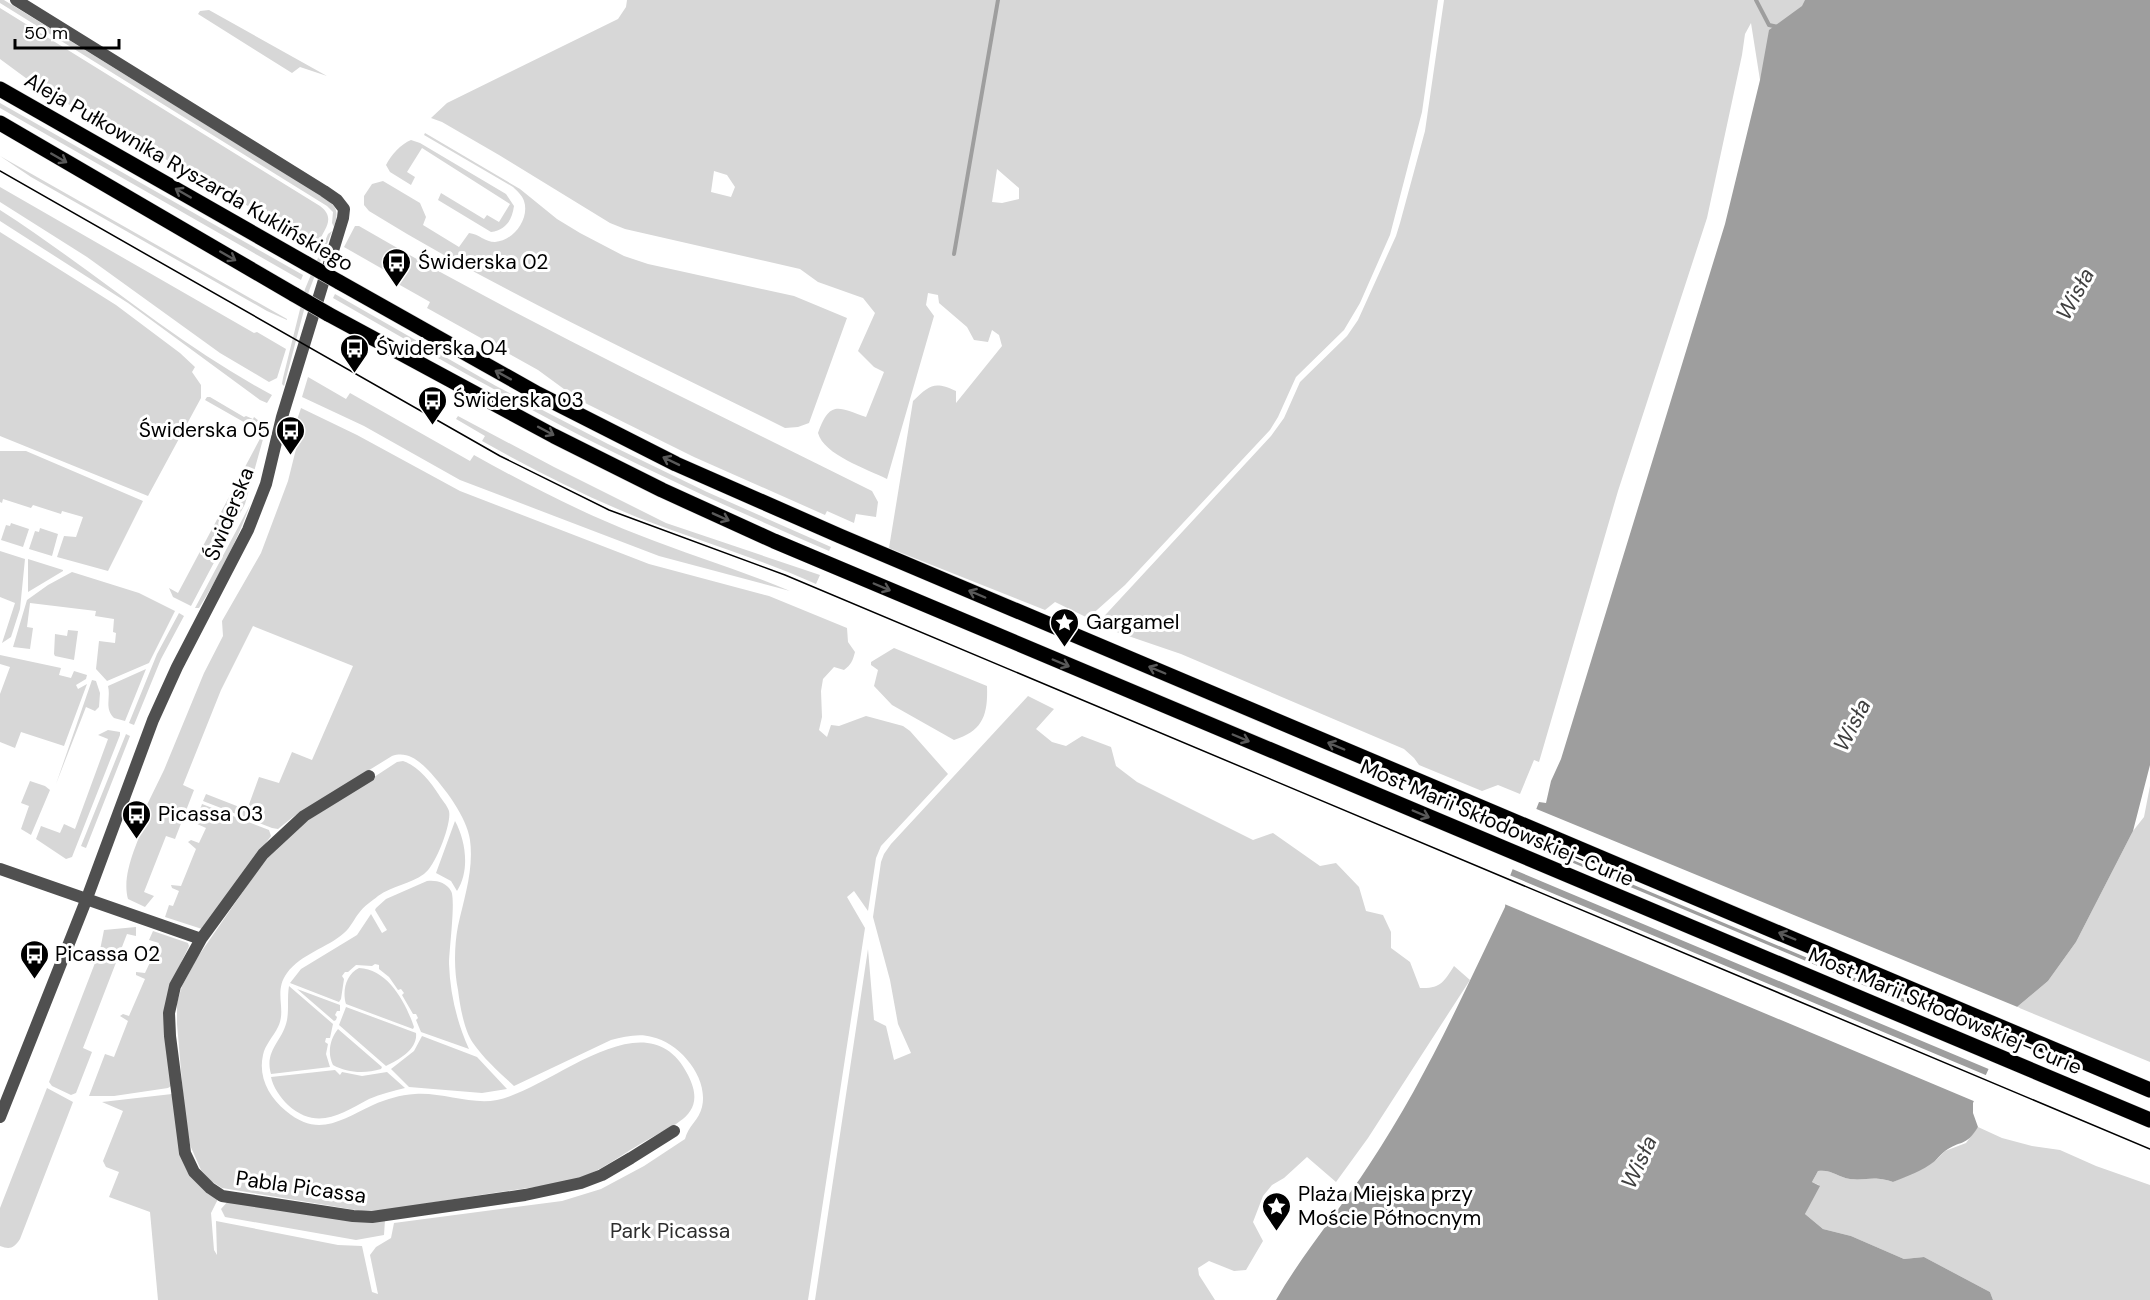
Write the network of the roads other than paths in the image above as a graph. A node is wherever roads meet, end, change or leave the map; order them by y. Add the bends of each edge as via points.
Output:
1 (16, 0) edge
2 (0, 75) edge
3 (0, 88) edge
4 (32, 107) junction
5 (3, 126) edge
6 (840, 536) joint
7 (369, 776) dead end
8 (0, 868) edge
9 (87, 898) junction
10 (201, 939) junction
11 (2150, 1090) edge
12 (0, 1118) edge
13 (2150, 1120) edge
14 (674, 1131) dead end

1 - 9 street, Świderska via 324,191 344,209 266,484 248,530 153,720
2 - 4 main road
3 - 4 main road, Aleja Pułkownika Ryszarda Kuklińskiego
6 -> 4 main road, Aleja Pułkownika Ryszarda Kuklińskiego, bridge via 655,454 502,374
5 -> 13 main road, Most Marii Skłodowskiej-Curie, bridge via 328,314 662,490 828,564
11 -> 6 main road, Most Marii Skłodowskiej-Curie
7 - 10 street, Pabla Picassa via 304,816 277,839
8 - 9 street
9 - 10 street
9 - 12 street, Świderska
10 - 14 street, Pabla Picassa via 175,986 169,1013 170,1036 186,1153 194,1172 222,1196 372,1217 581,1183 602,1175

